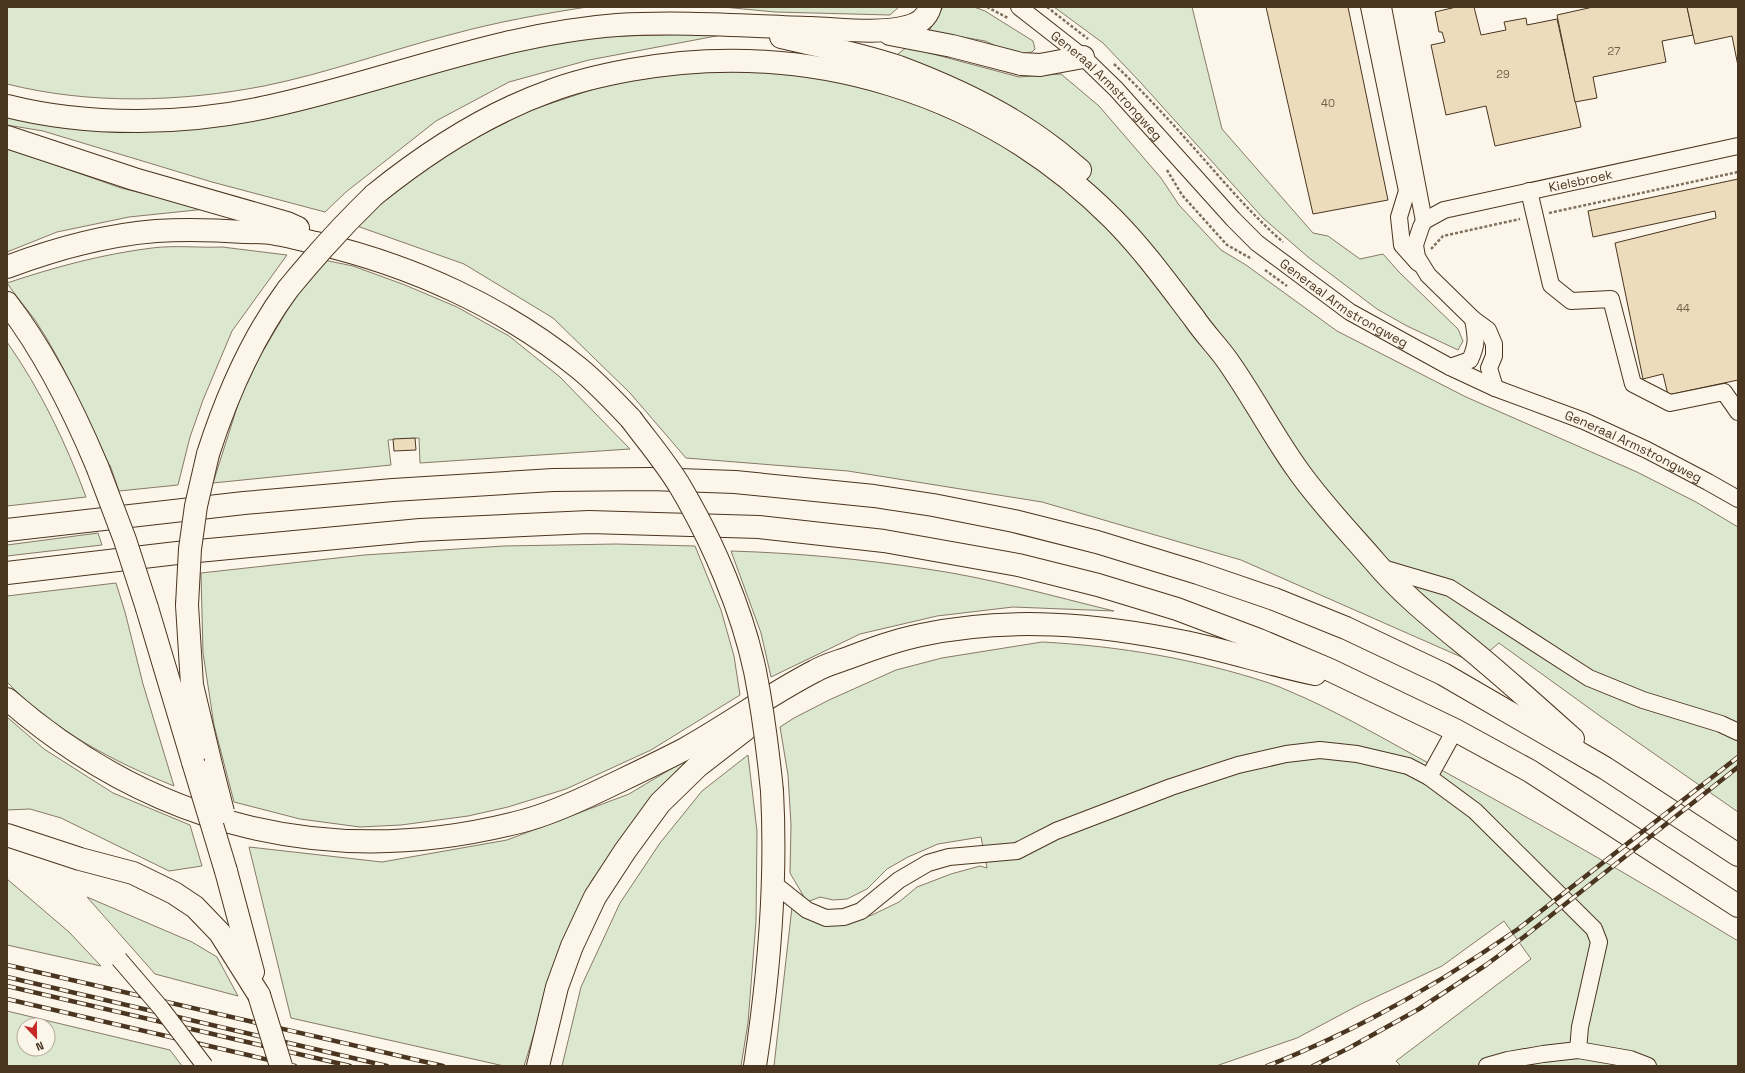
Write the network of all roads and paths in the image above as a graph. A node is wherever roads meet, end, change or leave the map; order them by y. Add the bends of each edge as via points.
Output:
1 (930, 7) edge
2 (1019, 7) edge
3 (1047, 7) edge
4 (1369, 7) edge
5 (1383, 7) edge
6 (684, 25) junction
7 (859, 30) junction
8 (1086, 49) junction
9 (1112, 62) dead end
10 (7, 106) edge
11 (7, 137) edge
12 (1738, 146) edge
13 (1738, 172) edge
14 (1529, 191) junction
15 (1535, 216) junction
16 (1399, 217) junction
17 (1424, 221) junction
18 (1443, 236) dead end
19 (1285, 243) dead end
20 (344, 250) junction
21 (7, 267) edge
22 (1428, 275) junction
23 (11, 308) edge
24 (1473, 319) junction
25 (1227, 360) junction
26 (1470, 360) junction
27 (1450, 368) junction
28 (1489, 368) junction
29 (1476, 378) junction
30 (1495, 388) junction
31 (1738, 412) edge
32 (1738, 500) edge
33 (7, 530) edge
34 (1379, 567) junction
35 (7, 573) edge
36 (859, 654) junction
37 (1354, 682) junction
38 (7, 699) edge
39 (1455, 730) junction
40 (1738, 732) edge
41 (203, 765) junction
42 (1605, 768) junction
43 (1429, 777) junction
44 (7, 835) edge
45 (1738, 855) edge
46 (773, 883) junction
47 (1738, 906) edge
48 (119, 959) dead end
49 (266, 995) junction
50 (1578, 1050) junction
51 (538, 1062) edge
52 (205, 1066) edge
53 (281, 1066) edge
54 (294, 1066) edge
55 (755, 1066) edge
56 (1487, 1066) edge
57 (1648, 1066) edge

1 - 7 highway via 921,20 908,27
2 - 8 street, Generaal Armstrongweg
3 - 8 path
4 - 16 street via 1407,191
5 - 17 street
6 - 7 highway
6 - 10 highway via 651,23 551,34 459,54 270,107 218,115 163,120 85,120
6 - 25 highway via 771,34 837,50 904,70 943,85 999,113 1052,146 1122,211 1152,245 1204,315
7 - 8 highway via 906,36 1021,64 1040,65
8 - 27 street, Generaal Armstrongweg via 1126,100 1257,243 1350,312
9 - 19 path via 1259,220
11 - 20 highway via 134,179 287,223
12 - 14 street, Kielsbroek
13 - 15 path
14 - 15 street
14 - 17 street, Kielsbroek via 1444,210
15 - 18 path
15 - 31 street via 1551,285 1571,302 1611,299 1633,384 1670,403 1724,392
16 - 17 street
16 - 22 street via 1402,245
17 - 22 street via 1415,245 1417,256
20 - 21 highway via 276,234 213,230 156,231 102,239 54,251
20 - 46 highway, bridge via 421,275 467,297 542,340 613,399 631,419 680,487 722,570 754,669 772,791
22 - 24 street
23 - 41 highway, bridge via 56,380 97,466
24 - 26 street via 1476,347
24 - 28 street via 1488,330 1494,344 1494,356
25 - 34 highway via 1298,470
25 - 41 highway, bridge via 1144,252 1079,188 1041,157 990,126 908,90 844,71 807,65 754,60 704,60 658,65 576,82 515,105 459,135 374,195 342,226 288,289 247,354 228,396 208,454 196,506 190,549 187,605 192,685
26 - 27 street
26 - 29 street
27 - 29 street, Generaal Armstrongweg
28 - 29 street
28 - 30 street
29 - 30 street, Generaal Armstrongweg
30 - 32 street, Generaal Armstrongweg via 1584,421 1647,450
33 - 42 highway via 385,490 553,480 650,479 735,482 896,499 1014,521 1097,542 1274,599 1346,628 1443,674
34 - 40 street via 1450,588 1589,678 1643,700 1721,724
34 - 42 highway via 1405,594 1544,712
35 - 37 highway via 177,553 420,530 590,522 759,527 884,541 1018,565 1177,609 1259,640
36 - 37 highway via 881,645 923,634 987,625 1081,625 1189,643 1275,666
36 - 38 highway via 817,670 683,750 570,804 526,821 460,835 404,842 355,842 300,837 249,828 203,815 159,798 101,767 54,737
36 - 51 highway via 821,676 730,739 660,803 596,896 572,946 557,987
37 - 39 highway
39 - 43 street
39 - 47 highway via 1530,771
41 - 49 highway, bridge
42 - 45 highway
43 - 46 street via 1408,766 1356,754 1320,750 1286,754 1238,764 1171,787 1056,831 1017,851 949,857 928,863 899,880 861,911 844,917 826,918 807,910
43 - 50 street via 1475,811 1594,929 1599,942 1580,1027
44 - 49 highway via 133,873 174,893 195,907 220,934
46 - 55 highway via 767,973
48 - 52 street, bridge via 161,1008
49 - 53 highway, bridge
49 - 54 highway
50 - 56 street via 1508,1060
50 - 57 street via 1630,1059

